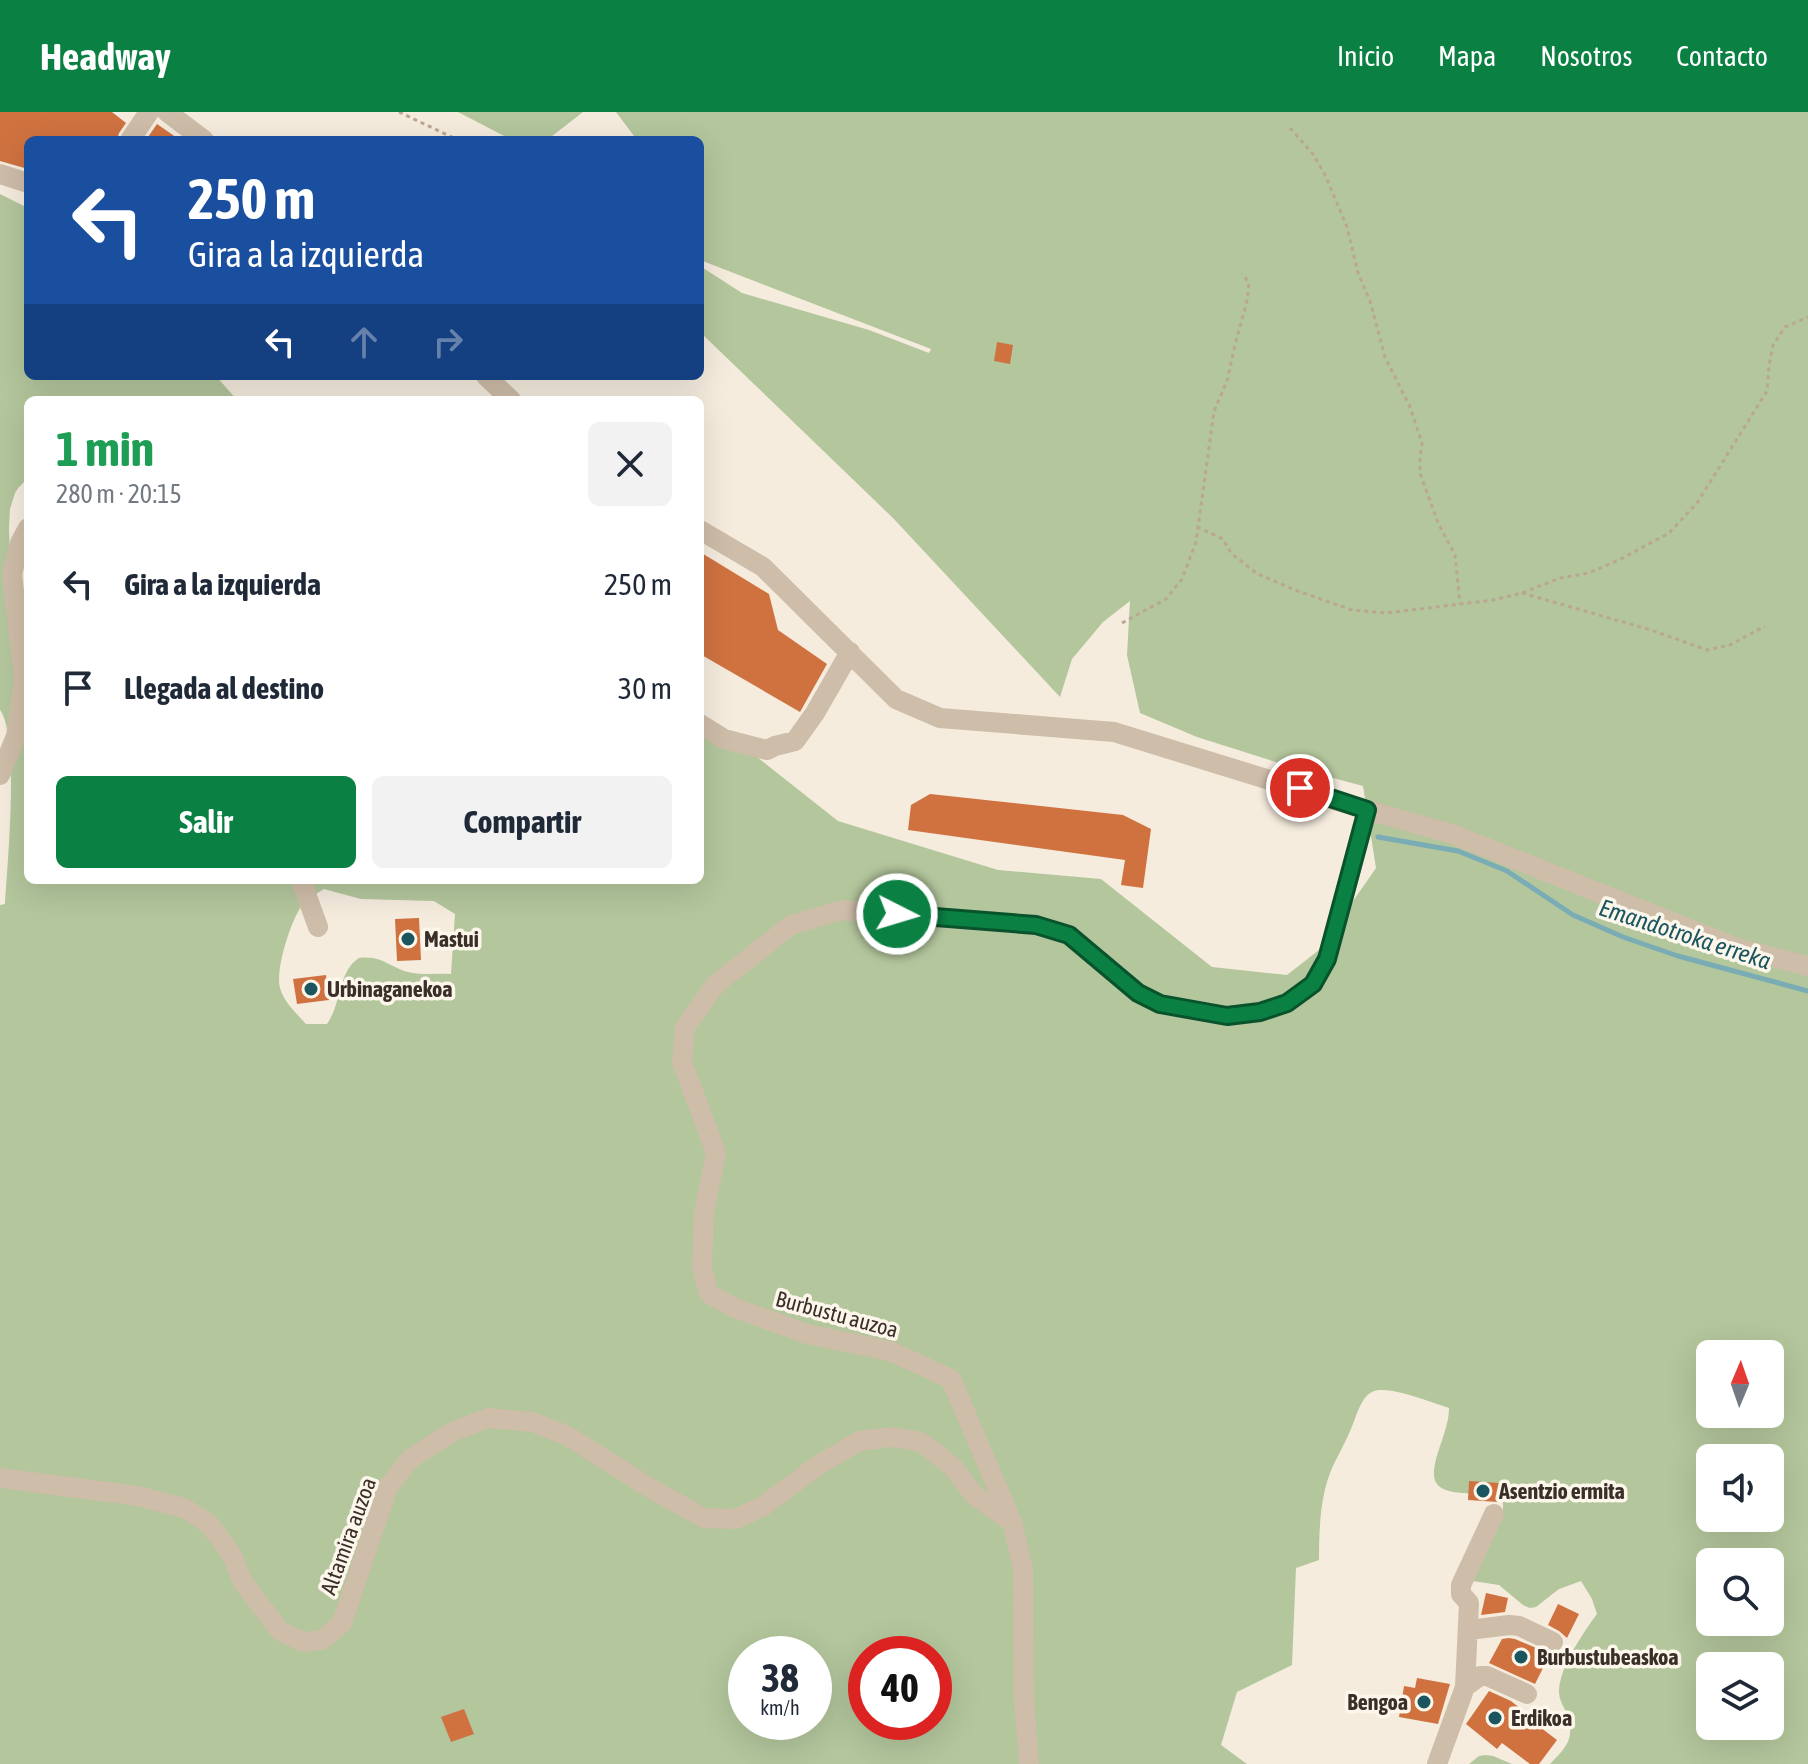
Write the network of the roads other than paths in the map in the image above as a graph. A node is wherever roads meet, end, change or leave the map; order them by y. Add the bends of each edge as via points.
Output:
1 (149, 112) edge
2 (167, 112) edge
3 (133, 136) edge
4 (199, 136) edge
5 (0, 174) edge
6 (24, 182) edge
7 (490, 380) edge
8 (507, 396) edge
9 (704, 532) edge
10 (24, 536) edge
11 (0, 636) edge
12 (20, 643) junction
13 (850, 652) junction
14 (704, 726) edge
15 (0, 775) edge
16 (1367, 810) junction
17 (302, 884) edge
18 (318, 927) dead end
19 (1808, 966) edge
20 (0, 1478) edge
21 (1494, 1514) dead end
22 (1012, 1522) junction
23 (1469, 1630) junction
24 (1553, 1642) dead end
25 (1465, 1687) junction
26 (1527, 1694) dead end
27 (1029, 1764) edge
28 (1437, 1764) edge

1 - 3 street
2 - 4 street
5 - 6 street
7 - 8 street
9 - 13 street via 763,567
10 - 12 street via 12,574
11 - 12 street
12 - 15 street via 24,679 16,736
13 - 14 street via 795,741 767,750 724,739
13 - 16 street via 896,699 940,718 1114,732
16 - 19 street via 1452,834 1740,949
16 - 22 street, Burbustu auzoa via 1327,959 1313,984 1287,1003 1260,1012 1227,1016 1160,1004 1138,993 1069,935 1036,925 842,910 791,925 716,984 685,1027 682,1062 716,1153 704,1212 702,1268 709,1294 807,1334 890,1351 951,1379
17 - 18 street
20 - 22 street, Altamira auzoa via 138,1496 184,1508 209,1524 232,1555 242,1581 280,1631 303,1642 322,1640 342,1623 388,1487 411,1458 454,1431 488,1418 532,1422 566,1435 704,1518 735,1519 762,1507 859,1441 892,1437 921,1442 953,1467 974,1495
21 - 23 street via 1461,1585 1469,1603
22 - 27 street, Burbustu auzoa via 1023,1568
23 - 24 street via 1519,1626
23 - 25 street
25 - 26 street via 1487,1676
25 - 28 street

